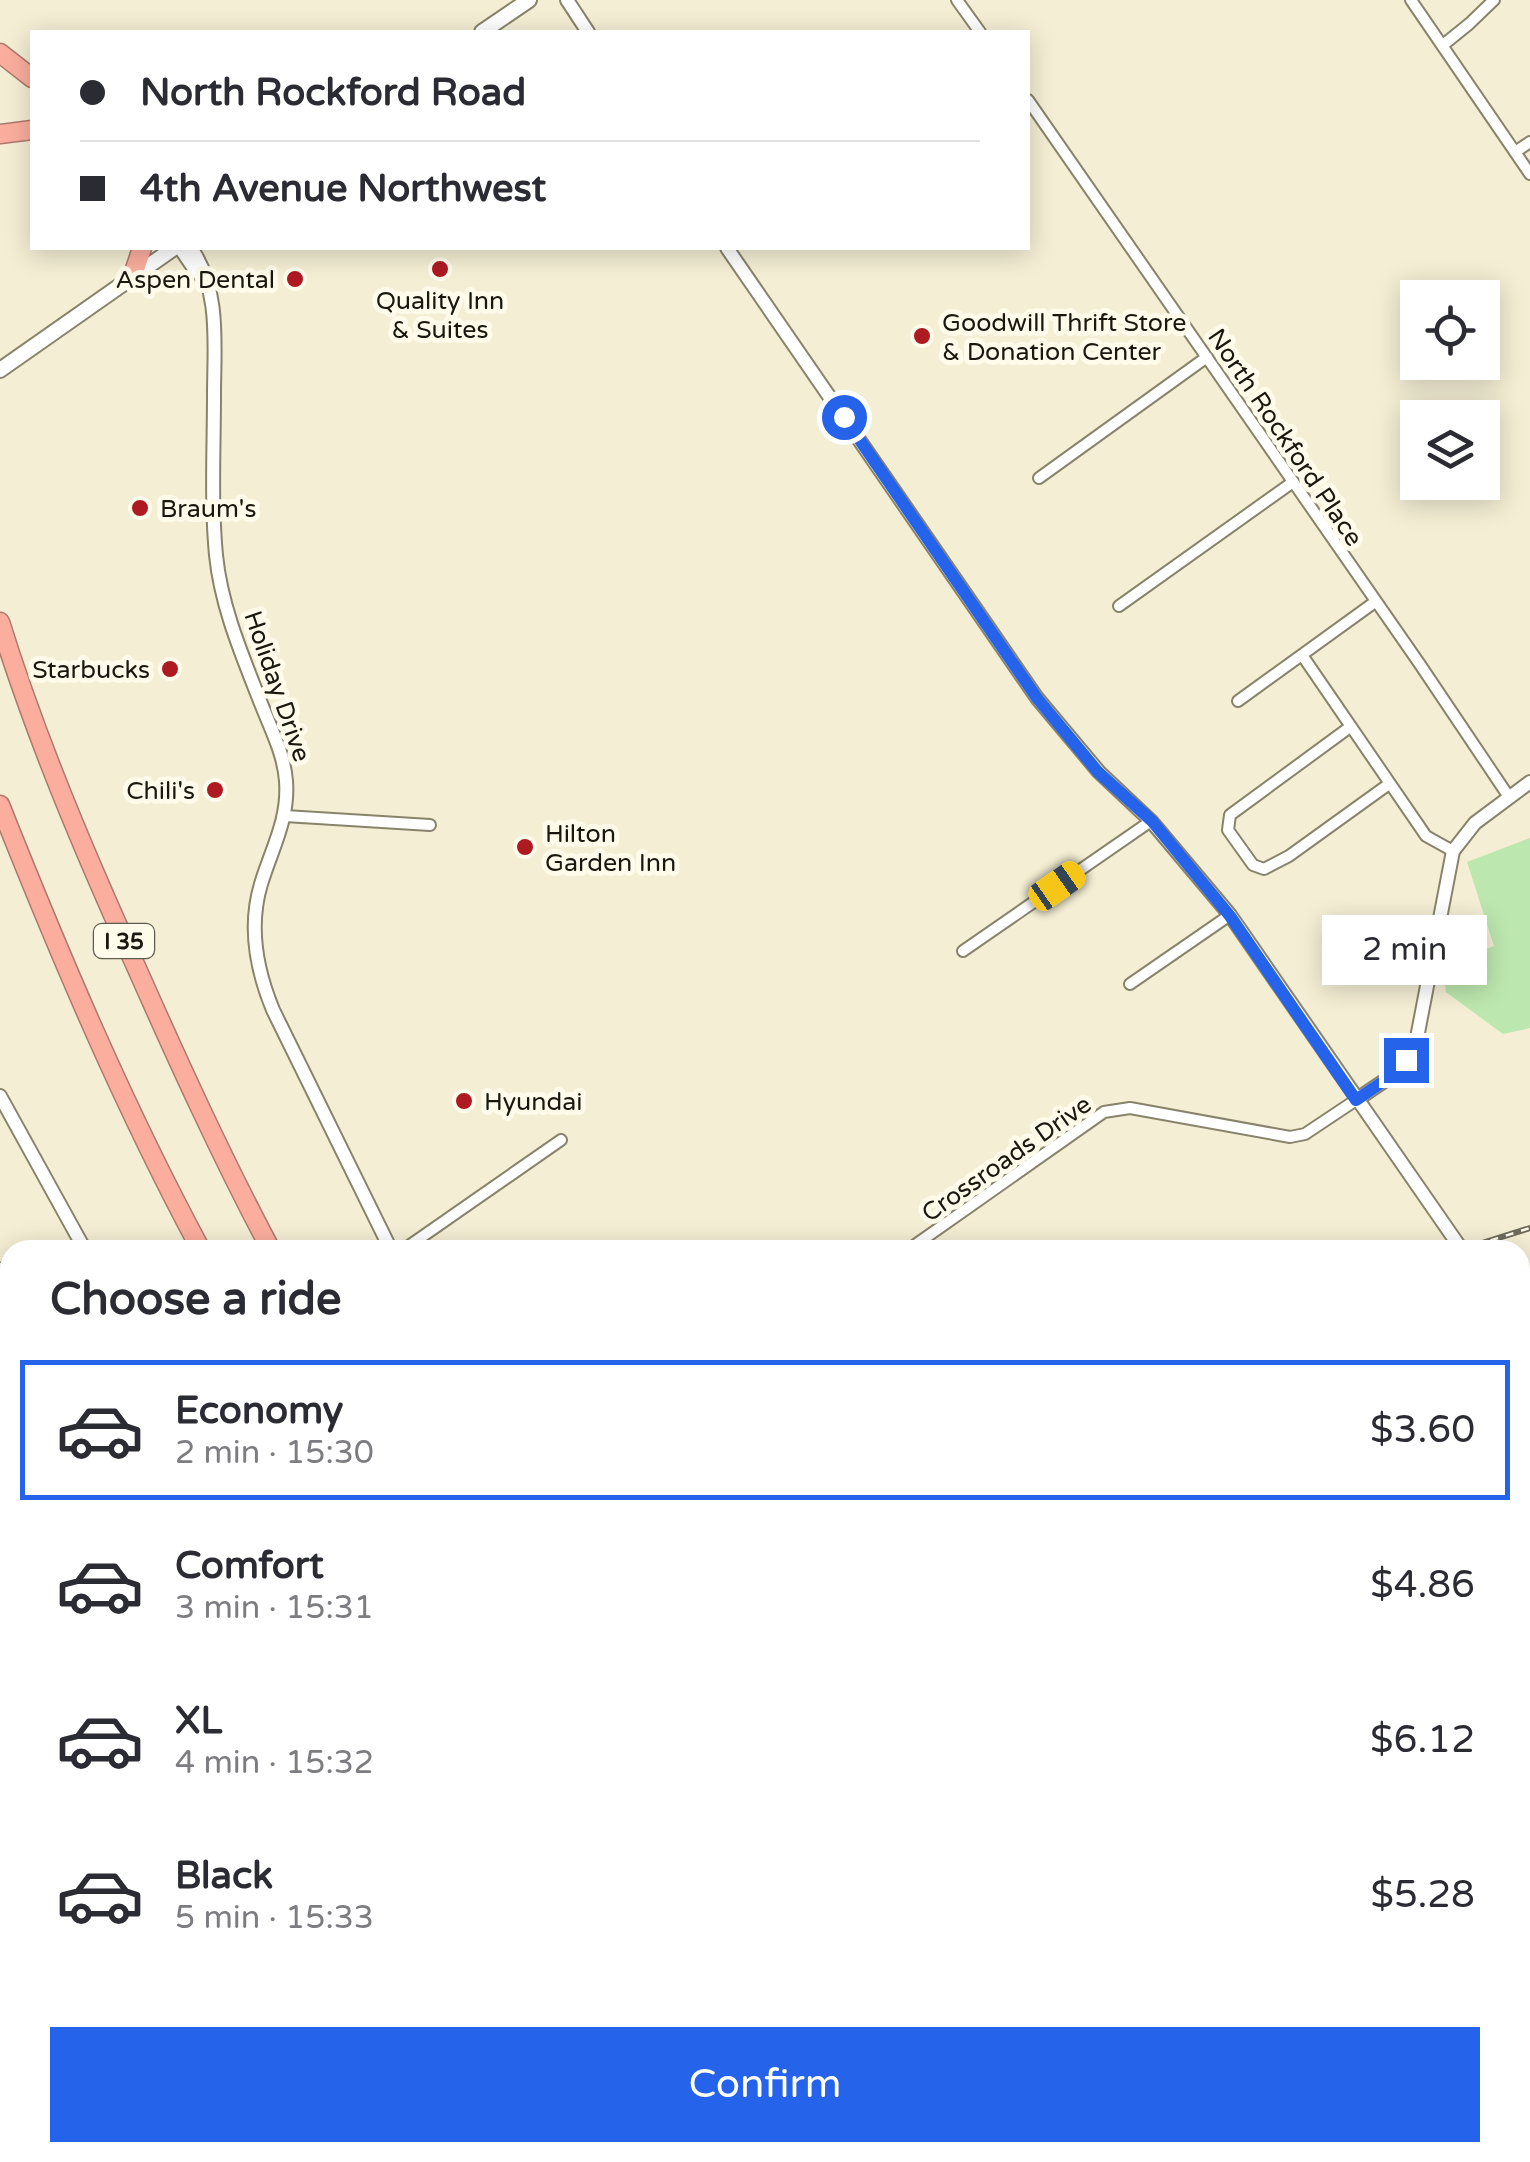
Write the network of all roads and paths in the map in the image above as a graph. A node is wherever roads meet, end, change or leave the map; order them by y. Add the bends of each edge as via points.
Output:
1 (529, 0) edge
2 (567, 0) edge
3 (957, 0) edge
4 (1412, 0) edge
5 (1494, 0) edge
6 (485, 30) edge
7 (587, 30) edge
8 (979, 30) edge
9 (1442, 45) junction
10 (0, 53) edge
11 (30, 76) edge
12 (1030, 103) edge
13 (30, 130) edge
14 (0, 134) edge
15 (1530, 142) edge
16 (1515, 152) junction
17 (1530, 174) edge
18 (141, 250) edge
19 (174, 250) edge
20 (179, 250) edge
21 (192, 250) edge
22 (728, 250) edge
23 (132, 278) junction
24 (208, 284) junction
25 (1207, 357) junction
26 (0, 370) edge
27 (1039, 478) dead end
28 (1293, 482) junction
29 (1375, 602) junction
30 (1119, 606) dead end
31 (0, 622) edge
32 (1302, 655) junction
33 (1238, 701) dead end
34 (1350, 727) junction
35 (1530, 782) edge
36 (1389, 784) junction
37 (1508, 797) junction
38 (0, 804) edge
39 (284, 816) junction
40 (1152, 821) junction
41 (430, 825) dead end
42 (1453, 851) junction
43 (1230, 916) junction
44 (963, 951) dead end
45 (1130, 984) dead end
46 (0, 1096) edge
47 (1356, 1100) junction
48 (562, 1140) dead end
49 (80, 1240) edge
50 (196, 1240) edge
51 (266, 1240) edge
52 (387, 1240) edge
53 (417, 1240) edge
54 (922, 1240) edge
55 (1455, 1240) edge

1 - 6 main road
2 - 7 street
3 - 8 street
4 - 9 street
5 - 9 street
9 - 16 street
10 - 11 highway
12 - 25 street, North Rockford Place
13 - 14 highway
15 - 16 street
16 - 17 street
18 - 23 highway
19 - 23 main road
20 - 24 street
21 - 24 street, Holiday Drive
22 - 40 street via 1037,698 1098,772
23 - 26 main road
24 - 39 street, Holiday Drive via 214,318 216,558 283,765
25 - 27 street
25 - 28 street, North Rockford Place
28 - 29 street, North Rockford Place
28 - 30 street
29 - 32 street
29 - 37 street, North Rockford Place
31 - 51 highway, I 35 via 116,922
32 - 33 street
32 - 34 street
34 - 36 street
34 - 36 street via 1230,815 1228,830 1253,865 1264,869
35 - 37 street
36 - 42 street via 1426,836
37 - 42 street
38 - 50 highway, I 35 via 112,1069
39 - 41 street
39 - 52 street, Holiday Drive via 257,902 254,942 262,985
40 - 43 street
40 - 44 street
42 - 47 street via 1416,1044 1393,1075
43 - 45 street
43 - 47 street
46 - 49 street
47 - 54 street, Crossroads Drive via 1306,1134 1290,1136 1130,1108 1104,1112
47 - 55 street
48 - 53 street

